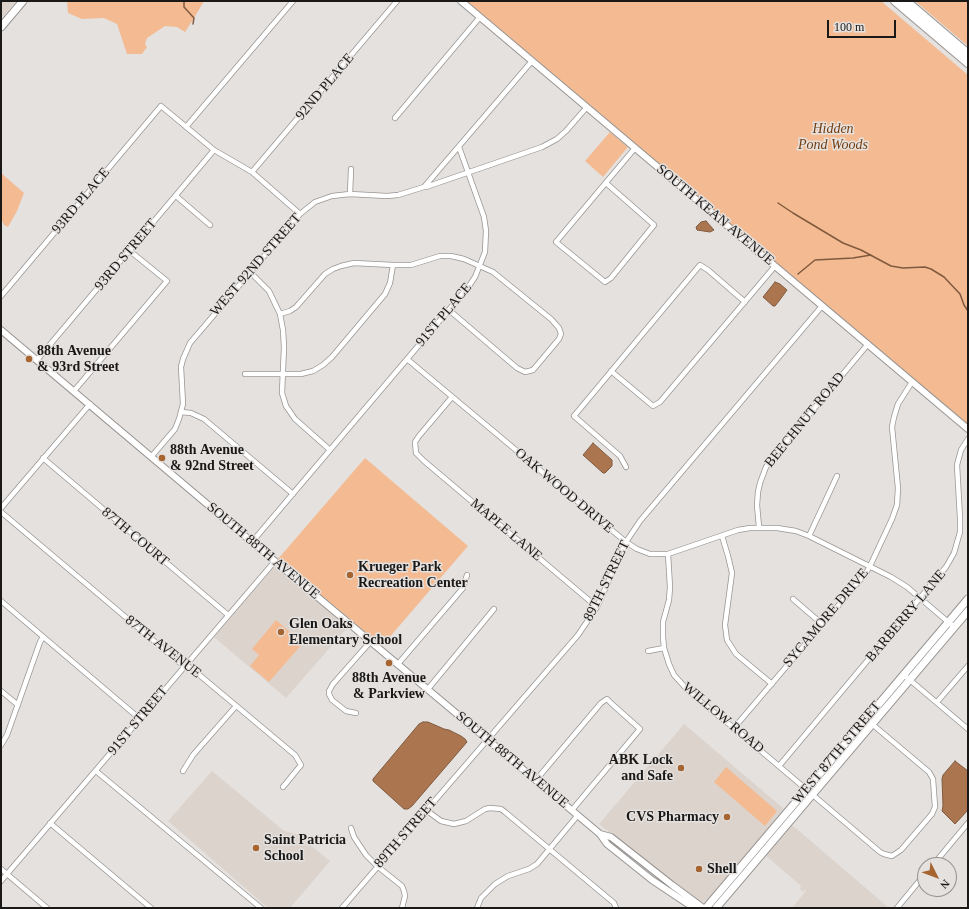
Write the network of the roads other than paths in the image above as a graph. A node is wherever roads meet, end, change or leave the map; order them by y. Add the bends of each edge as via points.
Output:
1 (23, 1) edge
2 (293, 1) edge
3 (397, 1) edge
4 (462, 1) edge
5 (894, 1) edge
6 (906, 1) edge
7 (480, 17) junction
8 (1, 27) edge
9 (968, 54) edge
10 (532, 61) junction
11 (968, 63) edge
12 (587, 107) junction
13 (395, 118) dead end
14 (186, 127) junction
15 (459, 146) junction
16 (635, 148) junction
17 (214, 150) junction
18 (351, 169) dead end
19 (252, 172) junction
20 (469, 173) junction
21 (606, 183) junction
22 (424, 187) junction
23 (350, 194) junction
24 (176, 196) junction
25 (300, 214) junction
26 (210, 225) dead end
27 (130, 251) junction
28 (393, 265) junction
29 (480, 266) junction
30 (775, 266) junction
31 (250, 272) junction
32 (1, 296) edge
33 (745, 302) junction
34 (822, 306) junction
35 (448, 310) junction
36 (280, 314) junction
37 (2, 332) edge
38 (868, 344) junction
39 (407, 359) junction
40 (37, 360) junction
41 (611, 371) junction
42 (245, 374) dead end
43 (282, 375) junction
44 (912, 382) junction
45 (74, 391) junction
46 (452, 397) junction
47 (90, 404) junction
48 (181, 412) junction
49 (968, 429) edge
50 (968, 439) edge
51 (330, 450) junction
52 (151, 456) junction
53 (43, 458) junction
54 (626, 467) dead end
55 (837, 476) dead end
56 (293, 494) junction
57 (1, 508) edge
58 (1, 512) edge
59 (759, 527) junction
60 (722, 536) junction
61 (809, 536) junction
62 (252, 542) junction
63 (626, 542) junction
64 (668, 554) junction
65 (275, 561) junction
66 (870, 566) junction
67 (466, 575) dead end
68 (921, 598) junction
69 (793, 599) dead end
70 (968, 599) edge
71 (1, 601) edge
72 (597, 607) junction
73 (494, 609) dead end
74 (968, 611) edge
75 (228, 615) junction
76 (948, 622) junction
77 (822, 624) junction
78 (954, 627) junction
79 (43, 637) junction
80 (371, 641) junction
81 (664, 648) junction
82 (648, 652) dead end
83 (398, 664) junction
84 (185, 666) junction
85 (968, 666) edge
86 (907, 677) junction
87 (772, 684) junction
88 (428, 689) junction
89 (1, 691) edge
90 (937, 702) junction
91 (18, 705) junction
92 (236, 706) junction
93 (356, 714) dead end
94 (140, 719) junction
95 (868, 722) junction
96 (734, 728) junction
97 (968, 729) edge
98 (488, 740) junction
99 (1, 745) edge
100 (779, 766) junction
101 (96, 771) junction
102 (183, 771) dead end
103 (536, 780) junction
104 (283, 787) dead end
105 (809, 791) junction
106 (426, 810) junction
107 (572, 810) junction
108 (578, 815) junction
109 (50, 823) junction
110 (968, 823) edge
111 (351, 828) dead end
112 (600, 834) junction
113 (550, 849) junction
114 (940, 857) edge
115 (377, 866) junction
116 (1, 869) edge
117 (7, 874) junction
118 (1, 881) edge
119 (917, 884) edge
120 (47, 908) edge
121 (151, 908) edge
122 (261, 908) edge
123 (342, 908) edge
124 (402, 908) edge
125 (477, 908) edge
126 (616, 908) edge
127 (694, 908) edge
128 (705, 908) edge
129 (716, 908) edge
130 (897, 908) edge

1 - 8 main road
2 - 14 street
3 - 19 street, 92ND PLACE
4 - 7 street, SOUTH KEAN AVENUE
5 - 11 highway
6 - 9 highway
7 - 10 street, SOUTH KEAN AVENUE
7 - 13 street
10 - 12 street, SOUTH KEAN AVENUE
10 - 15 street
12 - 16 street, SOUTH KEAN AVENUE
12 - 20 street via 557,139 542,147
14 - 17 street
14 - 32 street, 93RD PLACE via 161,106
15 - 20 street
15 - 22 street
16 - 21 street
16 - 30 street, SOUTH KEAN AVENUE
17 - 19 street
17 - 24 street, 93RD STREET
18 - 23 street
19 - 25 street
20 - 22 street, WEST 92ND STREET
20 - 29 street, 91ST PLACE via 484,217 486,243
21 - 21 street via 654,225 605,282 556,242
22 - 23 street, WEST 92ND STREET via 398,195
23 - 25 street, WEST 92ND STREET via 320,200 305,208
24 - 26 street
24 - 27 street, 93RD STREET
25 - 31 street, WEST 92ND STREET
27 - 40 street, 93RD STREET
27 - 45 street via 167,281
28 - 29 street via 411,265 447,256 464,259
28 - 36 street via 354,263 333,269 317,282 296,307
28 - 43 street via 390,284 385,294 328,361 307,373
29 - 35 street, 91ST PLACE via 469,286
29 - 35 street via 499,276 551,319 559,328 559,340 533,370 525,372
30 - 33 street
30 - 34 street, SOUTH KEAN AVENUE
31 - 36 street via 268,291
31 - 48 street, WEST 92ND STREET via 187,348 181,367
33 - 41 street via 664,398 654,406
33 - 41 street via 700,265
34 - 38 street, SOUTH KEAN AVENUE
34 - 63 street, 89TH STREET via 644,516
35 - 39 street, 91ST PLACE
36 - 43 street via 284,347
37 - 40 street, SOUTH 88TH AVENUE
38 - 44 street, SOUTH KEAN AVENUE
38 - 59 street, BEECHNUT ROAD via 770,460 758,492
39 - 46 street, OAK WOOD DRIVE
39 - 51 street, 91ST PLACE
40 - 45 street, SOUTH 88TH AVENUE
41 - 54 street via 574,416 620,456
42 - 43 street
43 - 51 street via 282,393 289,411
44 - 49 street, SOUTH KEAN AVENUE
44 - 66 street, SYCAMORE DRIVE via 900,399 893,422 897,505
45 - 47 street, SOUTH 88TH AVENUE
46 - 63 street, OAK WOOD DRIVE
46 - 72 street, MAPLE LANE via 418,436 413,453
47 - 52 street, SOUTH 88TH AVENUE
47 - 53 street
48 - 52 street, WEST 92ND STREET via 175,429
48 - 56 street via 204,419
50 - 68 street, BARBERRY LANE via 961,450 957,465 960,532 946,567
51 - 56 street, 91ST PLACE
52 - 62 street, SOUTH 88TH AVENUE
53 - 57 street
53 - 75 street, 87TH COURT
55 - 61 street
56 - 62 street, 91ST PLACE
58 - 84 street, 87TH AVENUE
59 - 60 street, OAK WOOD DRIVE via 738,530
59 - 61 street, OAK WOOD DRIVE via 785,529
60 - 64 street, OAK WOOD DRIVE
60 - 87 street via 732,573 725,625 727,640 736,654
61 - 66 street, OAK WOOD DRIVE
62 - 65 street, SOUTH 88TH AVENUE
63 - 64 street, OAK WOOD DRIVE via 646,553
63 - 72 street, 89TH STREET
64 - 81 street, WILLOW ROAD via 670,587 663,622
65 - 75 street, 91ST STREET
65 - 80 street, SOUTH 88TH AVENUE
66 - 68 street, OAK WOOD DRIVE via 898,580
66 - 77 street, SYCAMORE DRIVE
67 - 83 street via 463,588
68 - 76 street, OAK WOOD DRIVE
68 - 100 street, BARBERRY LANE
69 - 77 street
70 - 76 main road, WEST 87TH STREET
71 - 79 street
72 - 98 street, 89TH STREET via 578,635
73 - 88 street
74 - 78 main road, WEST 87TH STREET
75 - 84 street, 91ST STREET
76 - 78 street, OAK WOOD DRIVE
76 - 86 main road, WEST 87TH STREET
77 - 87 street, SYCAMORE DRIVE
78 - 86 main road, WEST 87TH STREET
79 - 91 street
79 - 94 street
80 - 83 street, SOUTH 88TH AVENUE
80 - 93 street via 329,691 332,700 346,711
81 - 82 street
81 - 96 street, WILLOW ROAD via 668,664 679,681
83 - 88 street, SOUTH 88TH AVENUE
84 - 92 street, 87TH AVENUE via 191,668
84 - 94 street, 91ST STREET
85 - 90 street
86 - 90 street
86 - 95 main road, WEST 87TH STREET
87 - 96 street, SYCAMORE DRIVE
88 - 98 street, SOUTH 88TH AVENUE
89 - 91 street
90 - 97 street
91 - 99 street
92 - 102 street via 193,755
92 - 104 street, 87TH AVENUE via 296,755 301,765
94 - 101 street, 91ST STREET
95 - 105 main road, WEST 87TH STREET
95 - 105 street, WILLOW ROAD via 930,773 933,779 934,811 899,852 888,856 880,852
96 - 100 street, WILLOW ROAD
98 - 103 street, SOUTH 88TH AVENUE
98 - 106 street, 89TH STREET
100 - 105 street, WILLOW ROAD
101 - 109 street, 91ST STREET
101 - 122 street
103 - 107 street, SOUTH 88TH AVENUE
103 - 107 street via 607,699 640,728
105 - 128 main road, WEST 87TH STREET
105 - 129 main road, WEST 87TH STREET
106 - 113 street via 441,821 454,824 466,821 485,809 500,809
106 - 115 street, 89TH STREET
107 - 108 street, SOUTH 88TH AVENUE
108 - 112 street, SOUTH 88TH AVENUE
108 - 113 street
109 - 117 street, 91ST STREET
109 - 121 street
110 - 114 street
111 - 115 street via 362,850
112 - 127 street, SOUTH 88TH AVENUE via 607,844 652,880
112 - 128 street, SOUTH 88TH AVENUE via 611,837
113 - 125 street via 532,867 495,884 481,898
113 - 126 street via 614,903
115 - 123 street, 89TH STREET
115 - 124 street via 402,886
116 - 117 street
117 - 118 street, 91ST STREET
117 - 120 street
119 - 130 street

